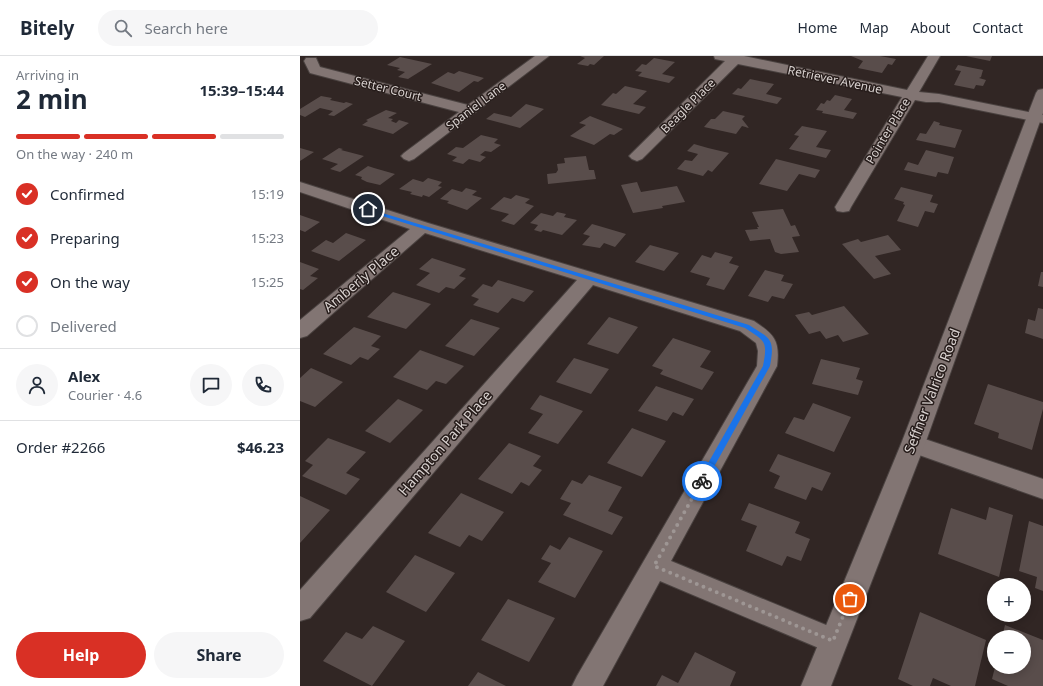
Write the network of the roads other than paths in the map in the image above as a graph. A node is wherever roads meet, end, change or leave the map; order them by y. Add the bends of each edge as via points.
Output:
1 (543, 56) edge
2 (720, 56) edge
3 (934, 56) edge
4 (736, 57) edge
5 (311, 61) dead end
6 (1043, 93) edge
7 (910, 95) junction
8 (470, 110) junction
9 (1036, 120) edge
10 (409, 156) dead end
11 (637, 156) dead end
12 (300, 188) edge
13 (843, 206) dead end
14 (422, 227) junction
15 (590, 277) junction
16 (300, 331) edge
17 (913, 444) junction
18 (1043, 488) edge
19 (654, 566) junction
20 (300, 609) edge
21 (833, 641) junction
22 (587, 686) edge
23 (816, 686) edge

1 - 8 street, Spaniel Lane
2 - 4 street, Retriever Avenue
3 - 7 street, Pointer Place
4 - 7 street, Retriever Avenue
4 - 11 street, Beagle Place
5 - 8 street, Setter Court via 315,70
6 - 9 street, Seffner Valrico Road
7 - 9 street, Retriever Avenue via 926,98 936,106
7 - 13 street, Pointer Place
8 - 10 street, Spaniel Lane
9 - 17 street, Seffner Valrico Road
12 - 14 street
14 - 15 street
14 - 16 street, Amberly Place
15 - 19 street via 747,326 765,338 770,349 767,366
15 - 20 street, Hampton Park Place
17 - 18 street
17 - 21 street, Seffner Valrico Road
19 - 21 street
19 - 22 street
21 - 23 street, Seffner Valrico Road

